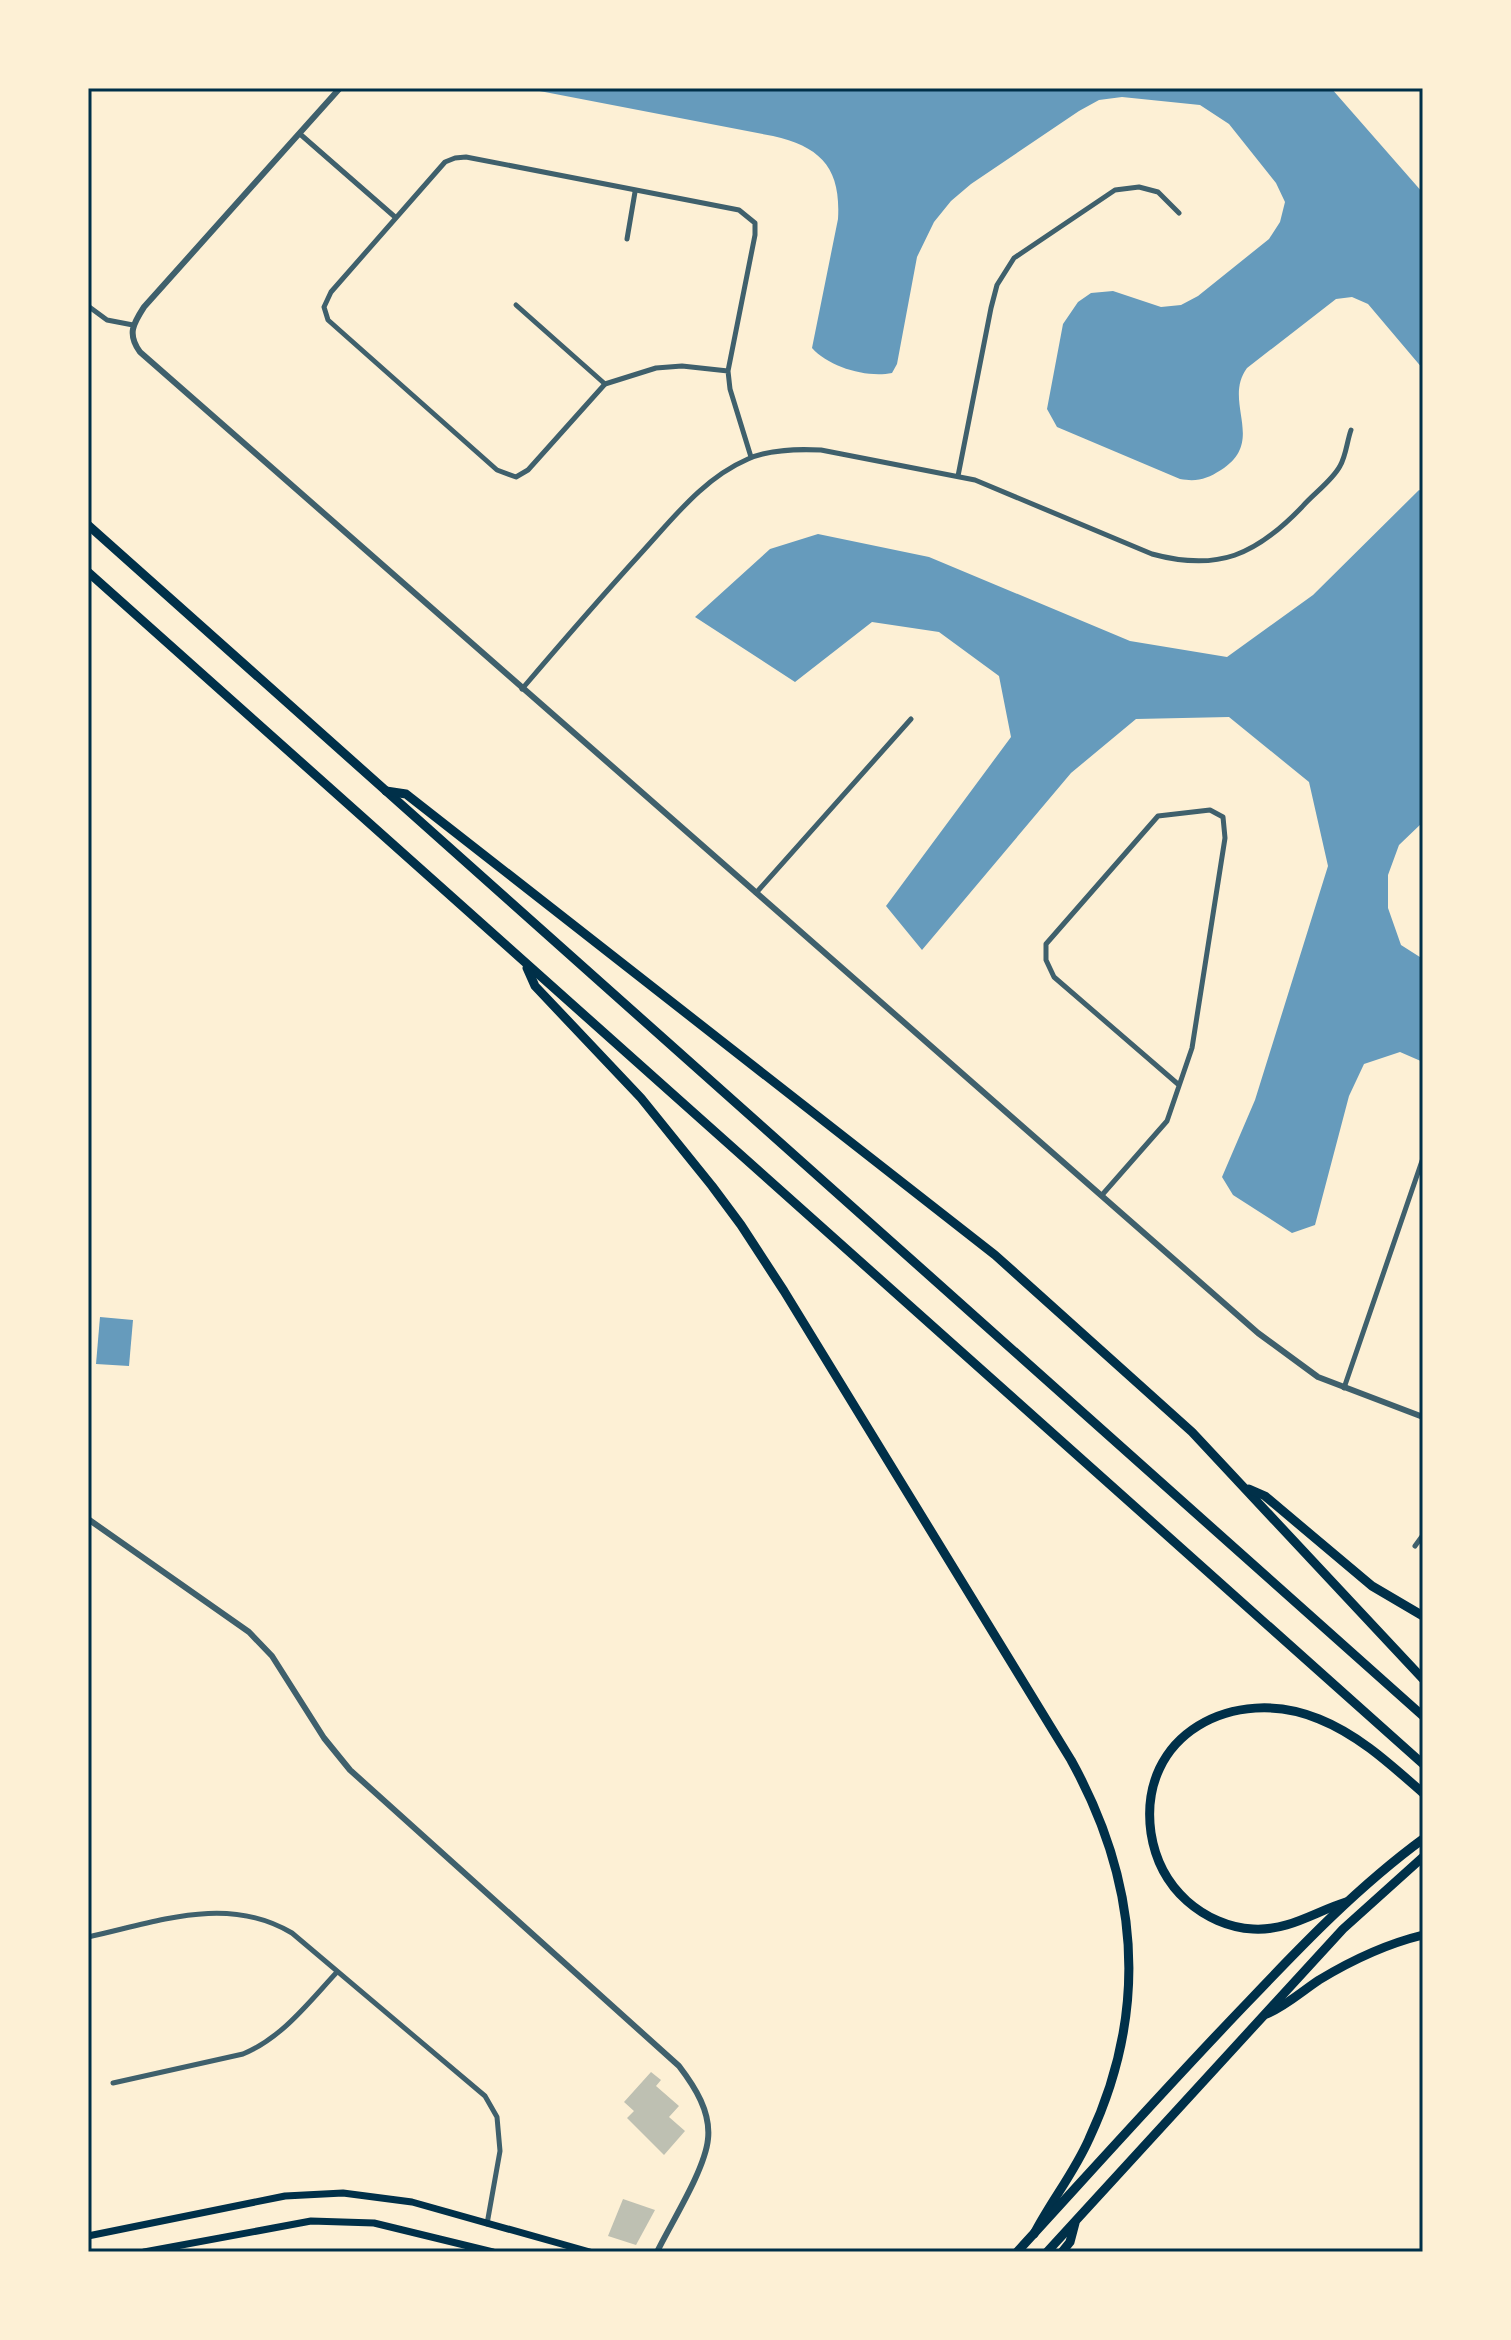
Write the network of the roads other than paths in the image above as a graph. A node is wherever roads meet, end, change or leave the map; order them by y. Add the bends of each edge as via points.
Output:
1 (340, 88) edge
2 (300, 134) junction
3 (635, 192) junction
4 (1179, 213) dead end
5 (395, 217) junction
6 (627, 239) dead end
7 (516, 305) dead end
8 (88, 306) edge
9 (133, 325) junction
10 (728, 371) junction
11 (605, 384) junction
12 (1351, 430) dead end
13 (751, 457) junction
14 (958, 476) junction
15 (88, 525) edge
16 (88, 572) edge
17 (522, 689) junction
18 (911, 719) dead end
19 (386, 791) junction
20 (756, 893) junction
21 (526, 965) junction
22 (1179, 1085) junction
23 (1423, 1158) edge
24 (1102, 1195) junction
25 (1343, 1389) junction
26 (1423, 1417) edge
27 (1244, 1487) junction
28 (88, 1519) edge
29 (1423, 1535) edge
30 (1415, 1546) dead end
31 (1423, 1616) edge
32 (1423, 1679) edge
33 (1423, 1716) edge
34 (1423, 1764) edge
35 (1423, 1793) edge
36 (1423, 1839) edge
37 (1423, 1857) edge
38 (1346, 1902) junction
39 (1423, 1935) edge
40 (88, 1937) edge
41 (337, 1972) junction
42 (1262, 2016) junction
43 (113, 2083) dead end
44 (1076, 2220) junction
45 (487, 2224) junction
46 (1034, 2234) junction
47 (88, 2236) edge
48 (144, 2252) edge
49 (493, 2252) edge
50 (590, 2252) edge
51 (657, 2252) edge
52 (1017, 2252) edge
53 (1047, 2252) edge
54 (1062, 2252) edge

1 - 2 street
2 - 5 street
2 - 9 street
3 - 5 street via 455,158 445,162
3 - 6 street
3 - 10 street via 739,210 755,223
4 - 14 street via 1158,192 1139,187 1115,190 1014,258 997,285 991,308
5 - 11 street via 331,292 324,307 328,320 497,470 516,477 528,470
7 - 11 street
8 - 9 street via 107,320
9 - 17 street via 134,344 146,358
10 - 11 street via 656,368
10 - 13 street
12 - 14 street via 1340,466 1281,529 1258,547 1220,560 1179,562 1152,554
13 - 14 street via 821,450
13 - 17 street via 693,497
15 - 19 highway
16 - 21 highway
17 - 20 street
18 - 20 street
19 - 27 highway via 406,794 995,1255 1163,1404
19 - 33 highway
20 - 24 street
21 - 34 highway
21 - 46 highway via 535,986 679,1144 762,1257 1071,1760 1100,1817 1115,1859 1127,1926 1125,2026 1111,2086 1090,2138
22 - 22 street via 1054,977 1046,944 1158,816 1210,810 1223,817 1225,838 1192,1048
22 - 24 street via 1167,1121
23 - 25 street
24 - 25 street via 1258,1333
25 - 26 street
27 - 31 highway via 1265,1496 1372,1586
27 - 32 highway
28 - 51 street via 249,1632 272,1656 350,1770 679,2066 704,2109 708,2139
29 - 30 street
35 - 38 highway via 1339,1728 1279,1707 1244,1707 1212,1717 1167,1758 1151,1800 1152,1839 1167,1879 1191,1904 1221,1922 1262,1929 1303,1921
36 - 38 highway
37 - 42 highway via 1343,1929
38 - 46 highway
39 - 42 highway via 1353,1961
40 - 41 street via 200,1913 251,1914 292,1933
41 - 43 street via 258,2048
41 - 45 street via 485,2096 497,2117 500,2151
42 - 44 highway
44 - 53 highway
44 - 54 highway
45 - 47 main road via 391,2198 323,2193 265,2199
45 - 50 main road
46 - 52 highway
48 - 49 main road via 326,2221 374,2223

